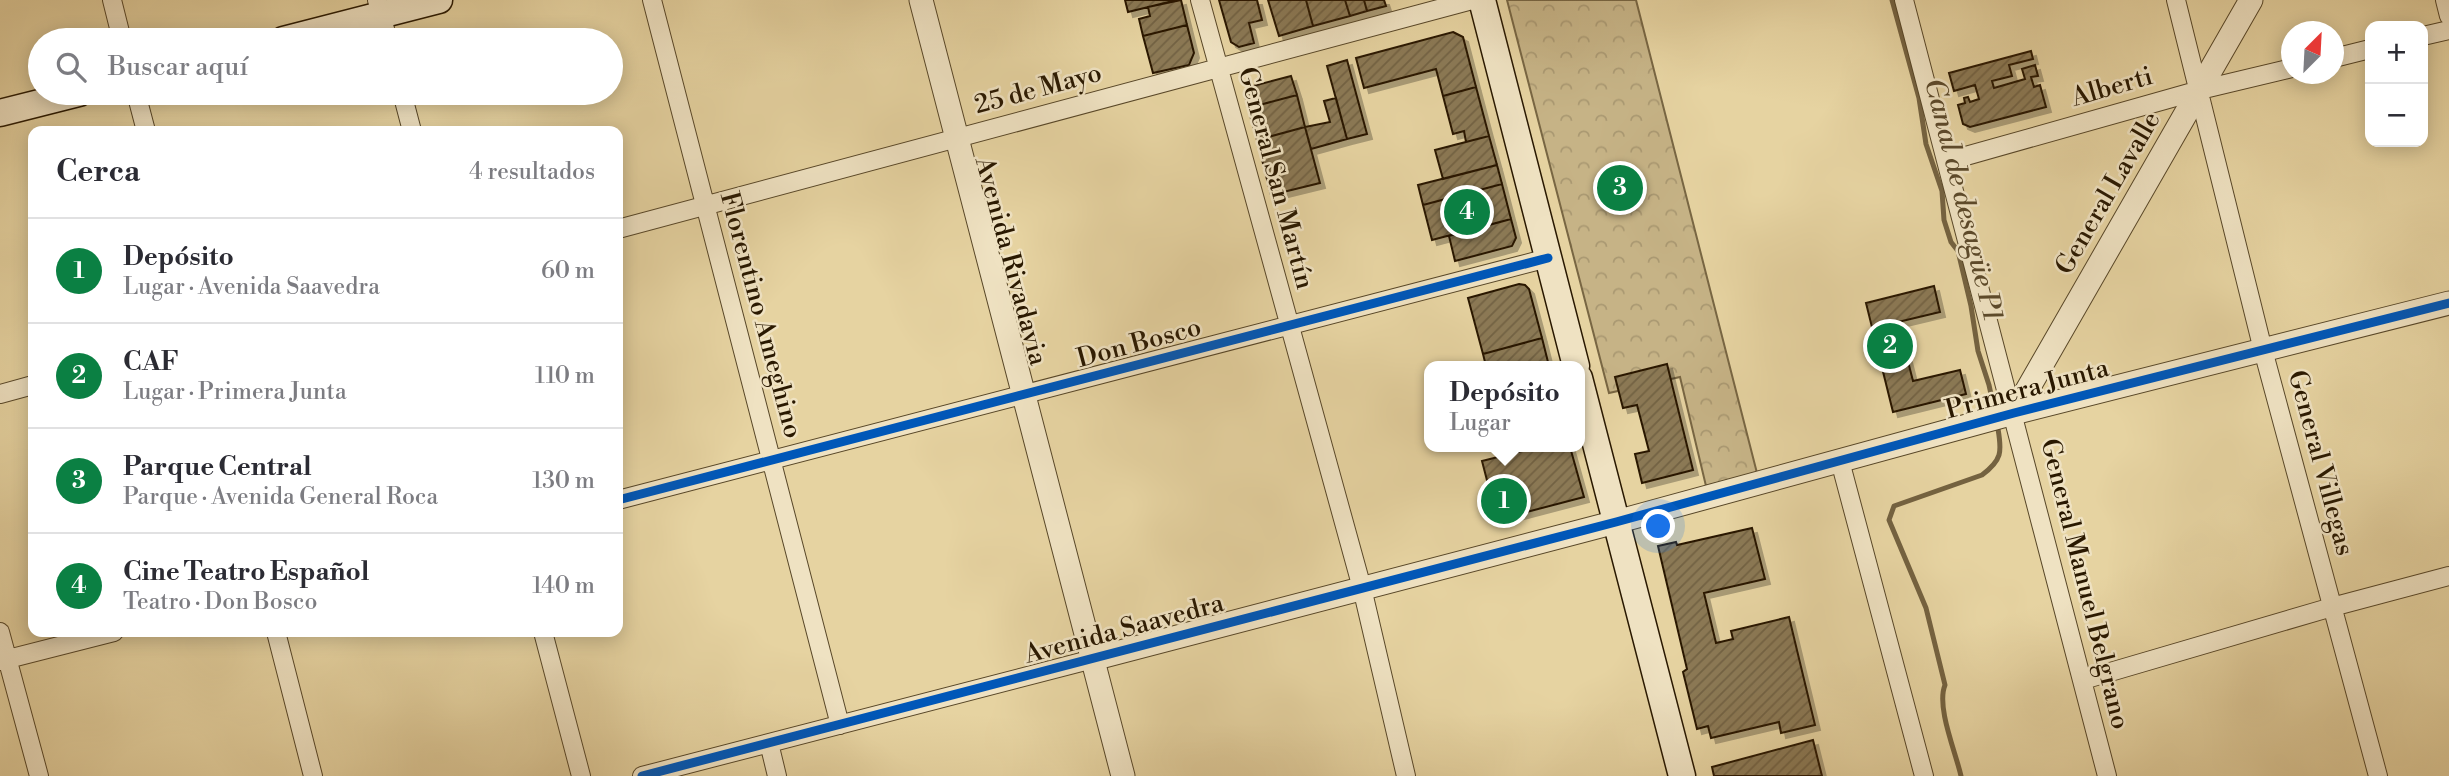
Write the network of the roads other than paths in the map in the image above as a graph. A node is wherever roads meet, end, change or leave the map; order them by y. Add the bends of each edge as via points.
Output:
1 (112, 0) edge
2 (439, 0) edge
3 (652, 0) edge
4 (921, 0) edge
5 (1200, 0) edge
6 (1472, 0) edge
7 (1482, 0) edge
8 (1904, 0) edge
9 (2176, 0) edge
10 (2251, 0) edge
11 (2445, 0) edge
12 (2449, 16) edge
13 (382, 18) edge
14 (119, 28) edge
15 (337, 28) edge
16 (2449, 30) edge
17 (2428, 35) edge
18 (2365, 50) edge
19 (2344, 55) edge
20 (1219, 68) junction
21 (2281, 70) edge
22 (2200, 90) junction
23 (32, 105) edge
24 (139, 105) edge
25 (405, 105) edge
26 (0, 113) edge
27 (145, 126) edge
28 (411, 126) edge
29 (957, 138) junction
30 (1948, 161) junction
31 (705, 205) junction
32 (623, 228) edge
33 (1548, 258) junction
34 (2449, 303) edge
35 (1288, 326) junction
36 (2263, 350) junction
37 (1575, 361) edge
38 (28, 386) edge
39 (0, 394) edge
40 (1024, 394) junction
41 (1585, 401) edge
42 (2014, 413) junction
43 (772, 460) junction
44 (1840, 461) junction
45 (623, 499) edge
46 (1616, 522) junction
47 (2449, 576) edge
48 (1362, 588) junction
49 (2332, 607) junction
50 (0, 632) edge
51 (94, 637) edge
52 (277, 637) edge
53 (544, 637) edge
54 (1093, 659) junction
55 (4, 660) edge
56 (2083, 680) junction
57 (840, 724) junction
58 (769, 743) junction
59 (39, 776) edge
60 (313, 776) edge
61 (581, 776) edge
62 (642, 776) edge
63 (777, 776) edge
64 (1124, 776) edge
65 (1406, 776) edge
66 (1682, 776) edge
67 (1924, 776) edge
68 (2107, 776) edge
69 (2378, 776) edge

1 - 14 street
2 - 13 main road
3 - 31 street, Florentino Ameghino
4 - 29 street, Avenida Rivadavia
5 - 20 street, General San Martín
6 - 20 street, 25 de Mayo
7 - 33 main road
8 - 30 street, General Manuel Belgrano
9 - 22 street, General Villegas
10 - 22 street, General Lavalle
11 - 12 street
13 - 15 main road
16 - 17 street
18 - 19 street
20 - 29 street, 25 de Mayo
20 - 35 street, General San Martín
21 - 22 street, Alberti
22 - 30 street, Alberti
22 - 36 street, General Villegas
22 - 42 street, General Lavalle
23 - 26 main road
24 - 27 street
25 - 28 street
29 - 31 street, 25 de Mayo
29 - 40 street, Avenida Rivadavia
30 - 42 street, General Manuel Belgrano
31 - 32 street, 25 de Mayo
31 - 43 street, Florentino Ameghino
33 - 35 street, Don Bosco
33 - 37 main road
34 - 36 street, Primera Junta
35 - 40 street, Don Bosco
35 - 48 street, General San Martín
36 - 42 street, Primera Junta
36 - 49 street, General Villegas
38 - 39 street
40 - 43 street, Don Bosco
40 - 54 street, Avenida Rivadavia
41 - 46 main road
42 - 44 street, Primera Junta
42 - 56 street, General Manuel Belgrano
43 - 45 street, Don Bosco
43 - 57 street, Florentino Ameghino
44 - 46 street, Primera Junta
44 - 67 street
46 - 48 street, Avenida Saavedra
46 - 66 main road
47 - 49 street
48 - 54 street, Avenida Saavedra
48 - 65 street, General San Martín
49 - 56 street
49 - 69 street, General Villegas
50 - 55 street
51 - 55 street
52 - 60 street
53 - 61 street
54 - 57 street, Avenida Saavedra
54 - 64 street, Avenida Rivadavia
55 - 59 street
56 - 68 street, General Manuel Belgrano
57 - 58 street, Avenida Saavedra
58 - 62 street, Avenida Saavedra
58 - 63 street

